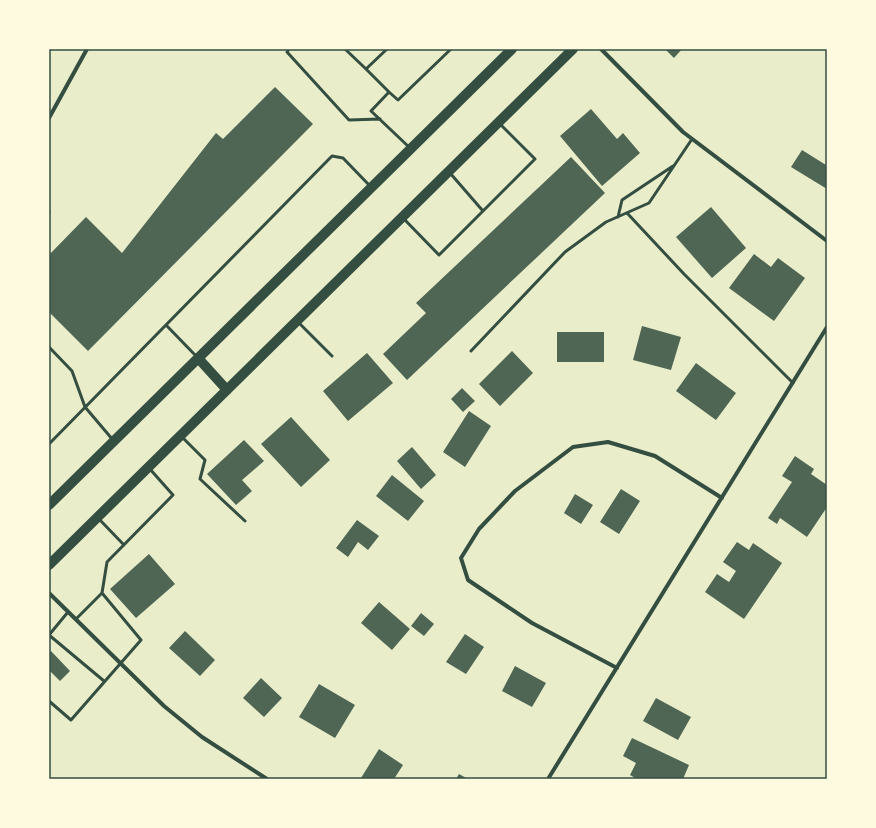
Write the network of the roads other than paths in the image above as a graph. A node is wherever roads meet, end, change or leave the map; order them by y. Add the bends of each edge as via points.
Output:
1 (87, 49) edge
2 (289, 49) edge
3 (345, 49) edge
4 (387, 49) edge
5 (451, 49) edge
6 (512, 49) edge
7 (573, 49) edge
8 (601, 49) edge
9 (366, 68) junction
10 (389, 92) junction
11 (49, 118) edge
12 (380, 119) junction
13 (499, 122) junction
14 (692, 139) junction
15 (411, 149) junction
16 (674, 165) junction
17 (448, 172) junction
18 (372, 188) junction
19 (483, 211) junction
20 (627, 213) junction
21 (618, 217) junction
22 (402, 218) junction
23 (827, 241) edge
24 (297, 321) junction
25 (166, 325) junction
26 (827, 326) edge
27 (49, 347) edge
28 (471, 351) dead end
29 (332, 356) dead end
30 (198, 358) junction
31 (793, 383) junction
32 (227, 390) junction
33 (85, 407) junction
34 (181, 436) junction
35 (114, 441) junction
36 (49, 444) edge
37 (148, 467) junction
38 (722, 498) junction
39 (49, 505) edge
40 (98, 517) junction
41 (244, 521) dead end
42 (124, 545) junction
43 (49, 565) edge
44 (49, 593) edge
45 (102, 593) junction
46 (68, 612) junction
47 (76, 619) junction
48 (49, 635) edge
49 (120, 663) junction
50 (617, 668) junction
51 (104, 681) junction
52 (49, 700) edge
53 (267, 779) edge
54 (548, 779) edge

1 - 11 street
2 - 12 lane via 287,52 349,120
3 - 9 lane
4 - 9 lane
5 - 10 lane via 398,100
6 - 15 main road
7 - 13 main road
8 - 14 street via 682,132
9 - 10 lane
10 - 12 lane via 371,110
12 - 15 lane
13 - 17 main road
13 - 19 lane via 535,159
14 - 16 lane
14 - 23 street
15 - 18 main road
16 - 20 lane via 649,203
16 - 21 lane via 622,200
17 - 19 lane
17 - 22 main road
18 - 25 lane via 343,158 332,156
18 - 30 main road
19 - 22 lane via 439,255
20 - 21 lane
20 - 31 lane
21 - 28 lane via 606,222 565,252
22 - 24 main road
24 - 29 lane
24 - 32 main road
25 - 30 lane
25 - 33 lane
26 - 31 street
27 - 33 lane via 72,371
30 - 32 main road
30 - 35 main road
31 - 38 street
32 - 34 main road
33 - 35 lane
33 - 36 lane
34 - 37 main road
34 - 41 lane via 205,460 200,479
35 - 39 main road
37 - 40 main road
37 - 42 lane via 173,495
38 - 50 street
38 - 50 street via 655,456 608,442 573,447 515,491 480,530 461,558 468,580 532,624
40 - 42 lane
40 - 43 main road
42 - 45 lane via 107,562
44 - 46 street
45 - 47 lane
45 - 49 lane via 141,640
46 - 47 street
46 - 48 lane
47 - 49 street
48 - 51 lane
49 - 51 lane
49 - 53 street via 164,706 202,737
50 - 54 street
51 - 52 lane via 71,720

